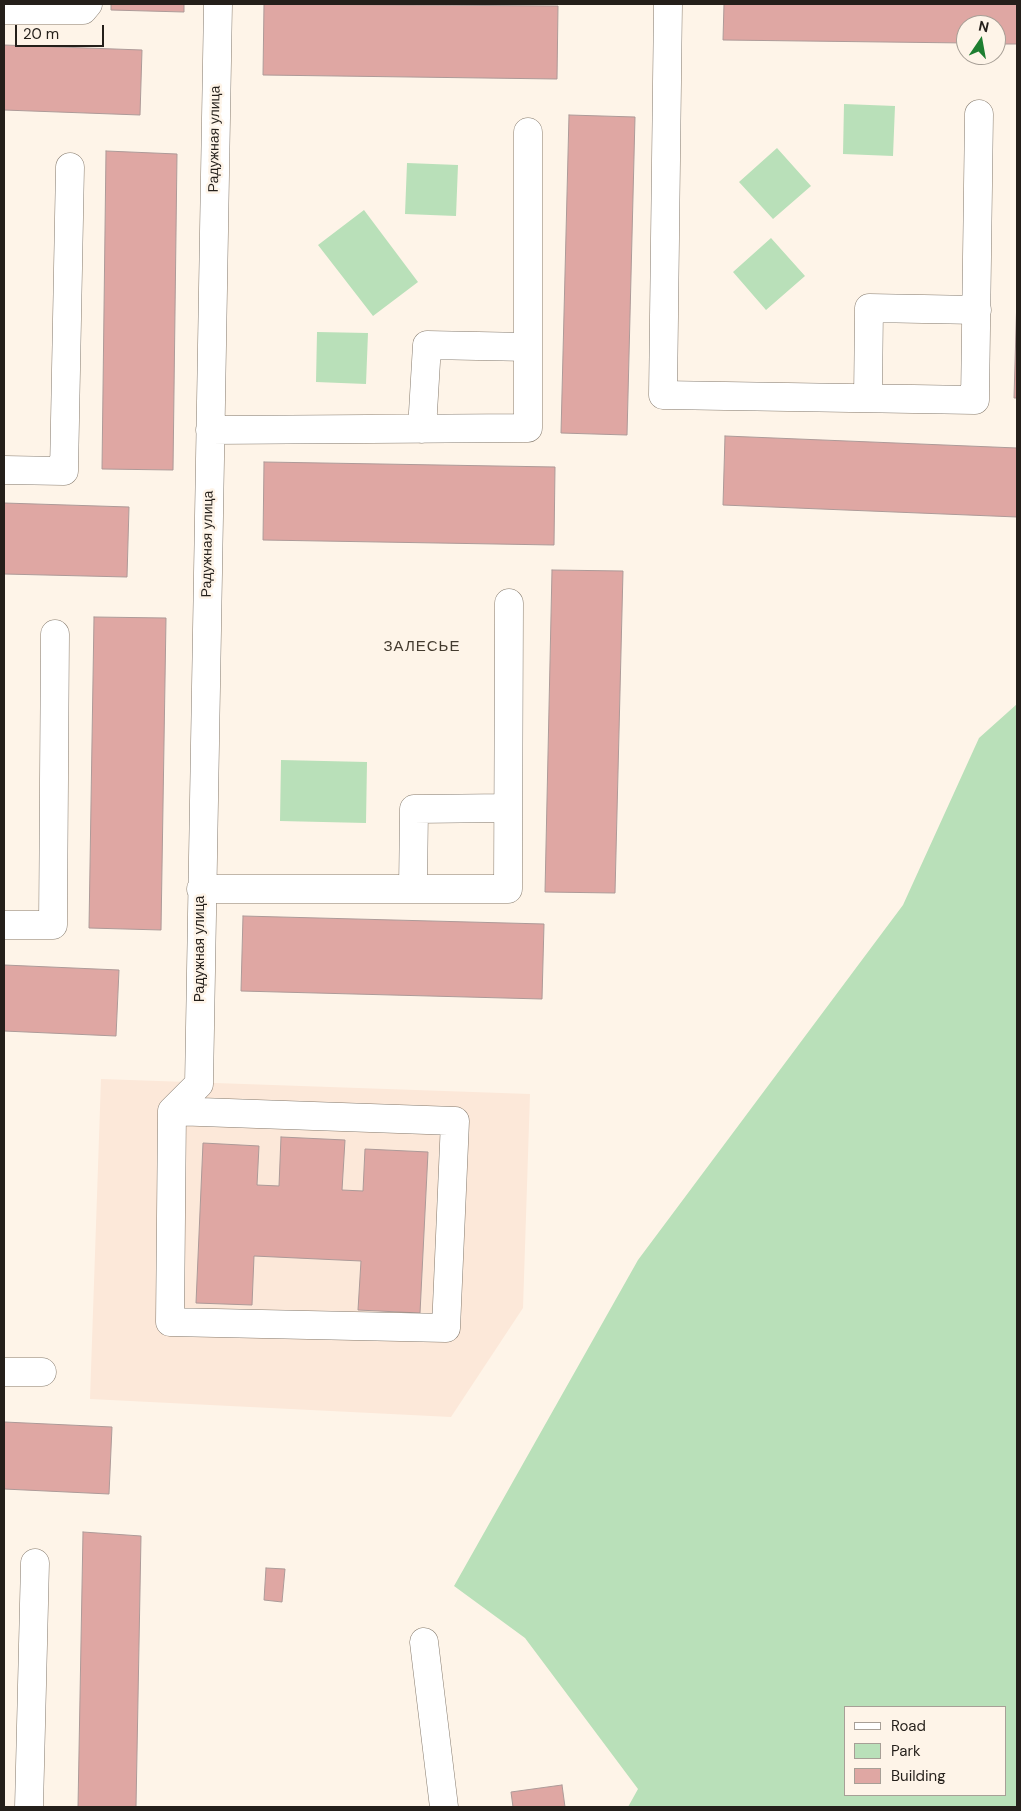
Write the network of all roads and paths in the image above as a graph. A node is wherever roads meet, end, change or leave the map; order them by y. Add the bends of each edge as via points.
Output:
1 (88, 4) edge
2 (218, 4) edge
3 (668, 4) edge
4 (4, 10) edge
5 (979, 114) dead end
6 (528, 132) dead end
7 (70, 167) dead end
8 (977, 310) junction
9 (528, 347) junction
10 (868, 398) junction
11 (422, 429) junction
12 (210, 430) junction
13 (4, 470) edge
14 (509, 603) dead end
15 (55, 634) dead end
16 (508, 808) junction
17 (201, 889) junction
18 (413, 889) junction
19 (4, 925) edge
20 (172, 1111) junction
21 (4, 1372) edge
22 (42, 1372) dead end
23 (35, 1564) dead end
24 (424, 1642) dead end
25 (29, 1807) edge
26 (444, 1807) edge

1 - 4 street via 83,10
2 - 12 street, Радужная улица
3 - 10 street via 663,395
5 - 8 street
6 - 9 street
7 - 13 street via 64,471
8 - 10 street via 975,400
8 - 10 street via 869,308
9 - 11 street via 427,345
9 - 11 street via 528,428
11 - 12 street
12 - 17 street, Радужная улица
14 - 16 street
15 - 19 street via 53,925
16 - 18 street via 414,810
16 - 18 street via 508,889
17 - 18 street
17 - 20 street, Радужная улица via 199,1084
20 - 20 street via 170,1322 446,1328 455,1121
21 - 22 street
23 - 25 street
24 - 26 street

